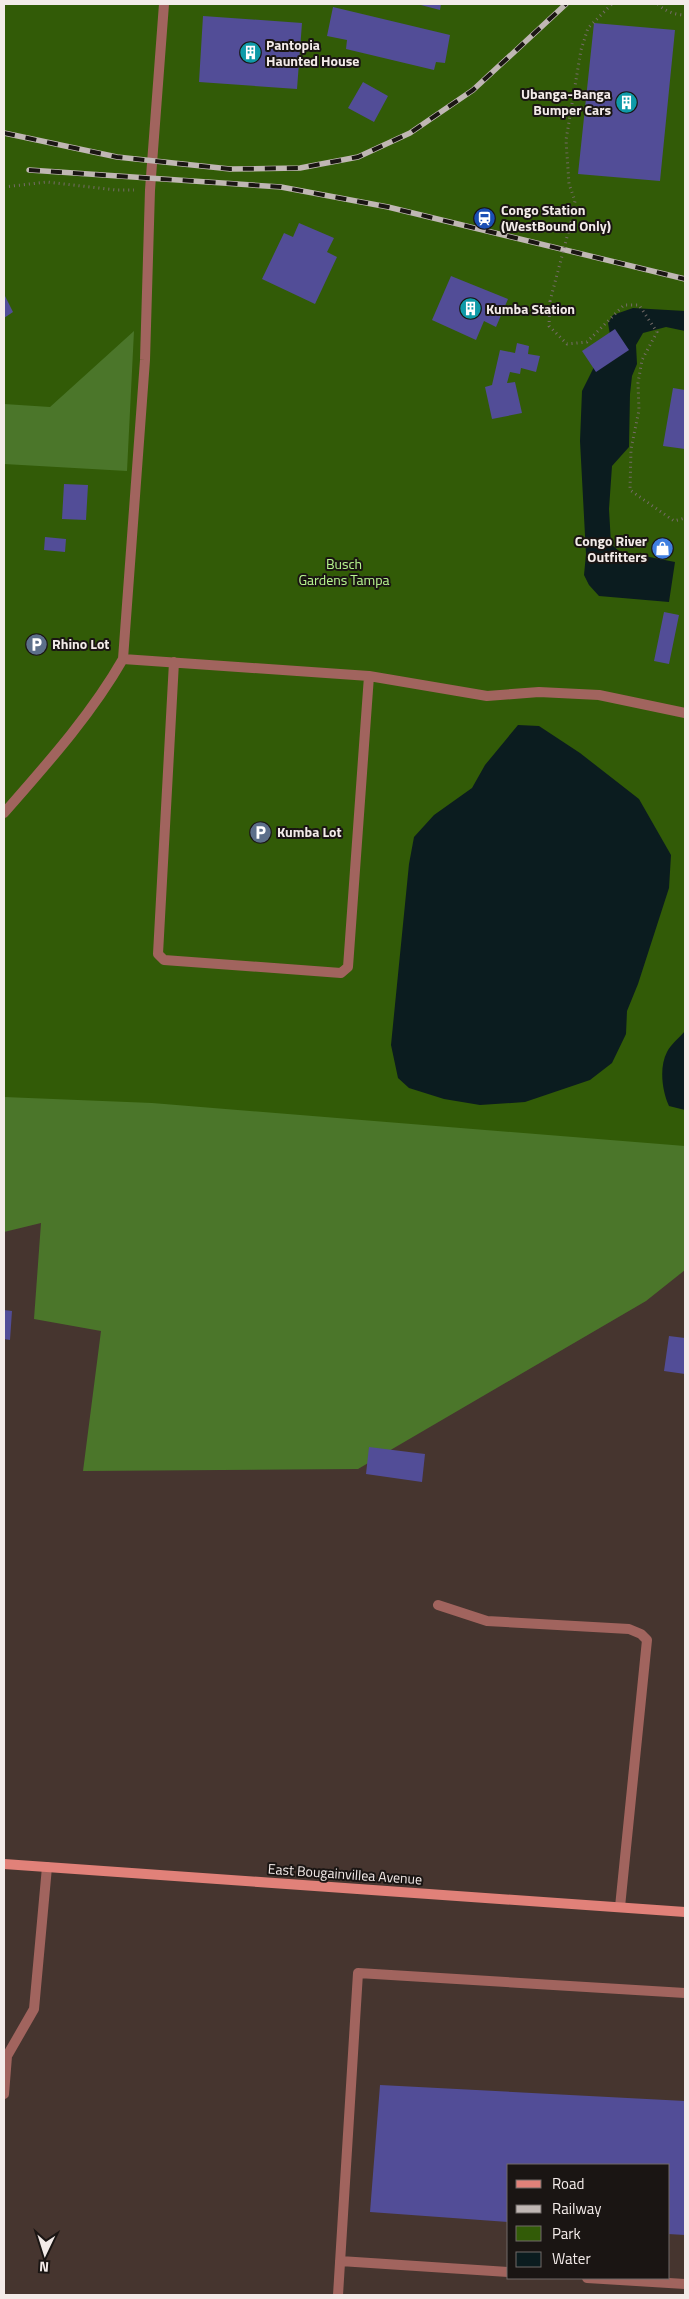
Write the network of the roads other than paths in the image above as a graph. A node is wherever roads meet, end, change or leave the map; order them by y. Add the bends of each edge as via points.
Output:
1 (164, 4) edge
2 (123, 659) junction
3 (174, 662) junction
4 (369, 676) junction
5 (685, 713) edge
6 (4, 813) edge
7 (438, 1605) dead end
8 (4, 1864) edge
9 (47, 1867) junction
10 (620, 1907) junction
11 (685, 1912) edge
12 (685, 1993) edge
13 (6, 2053) edge
14 (4, 2094) edge
15 (340, 2261) junction
16 (507, 2272) edge
17 (603, 2279) edge
18 (685, 2284) edge
19 (338, 2295) edge

1 - 2 street via 150,190 145,360
2 - 3 street
2 - 6 street via 105,692
3 - 4 street
3 - 4 street via 158,954 164,960 342,974 348,967
4 - 5 street via 487,696 539,692 599,695
7 - 10 street via 487,1621 629,1629 647,1640
8 - 9 street, East Bougainvillea Avenue
9 - 10 street, East Bougainvillea Avenue
9 - 13 street via 34,2009
10 - 11 street, East Bougainvillea Avenue
12 - 15 street via 358,1973
13 - 14 street
15 - 16 street
15 - 19 street
17 - 18 street

